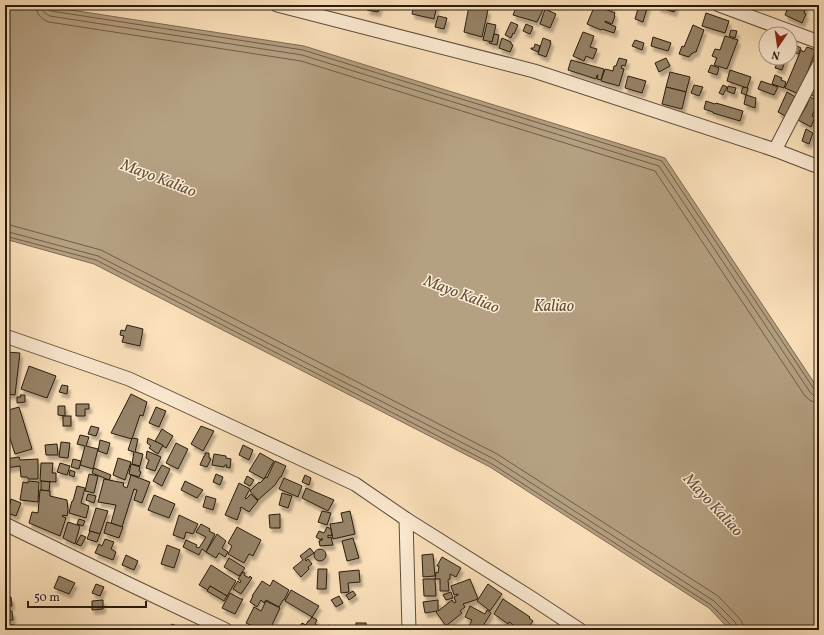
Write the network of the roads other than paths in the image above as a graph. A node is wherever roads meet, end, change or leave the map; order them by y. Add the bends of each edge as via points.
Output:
1 (277, 5) edge
2 (719, 5) edge
3 (819, 42) edge
4 (819, 65) edge
5 (775, 150) junction
6 (819, 167) edge
7 (5, 336) edge
8 (406, 519) junction
9 (5, 524) edge
10 (226, 630) edge
11 (409, 630) edge
12 (580, 630) edge

1 - 5 street via 534,72
2 - 3 street
4 - 5 street
5 - 6 street
7 - 8 street via 129,380 355,484
8 - 11 street
8 - 12 street
9 - 10 street

